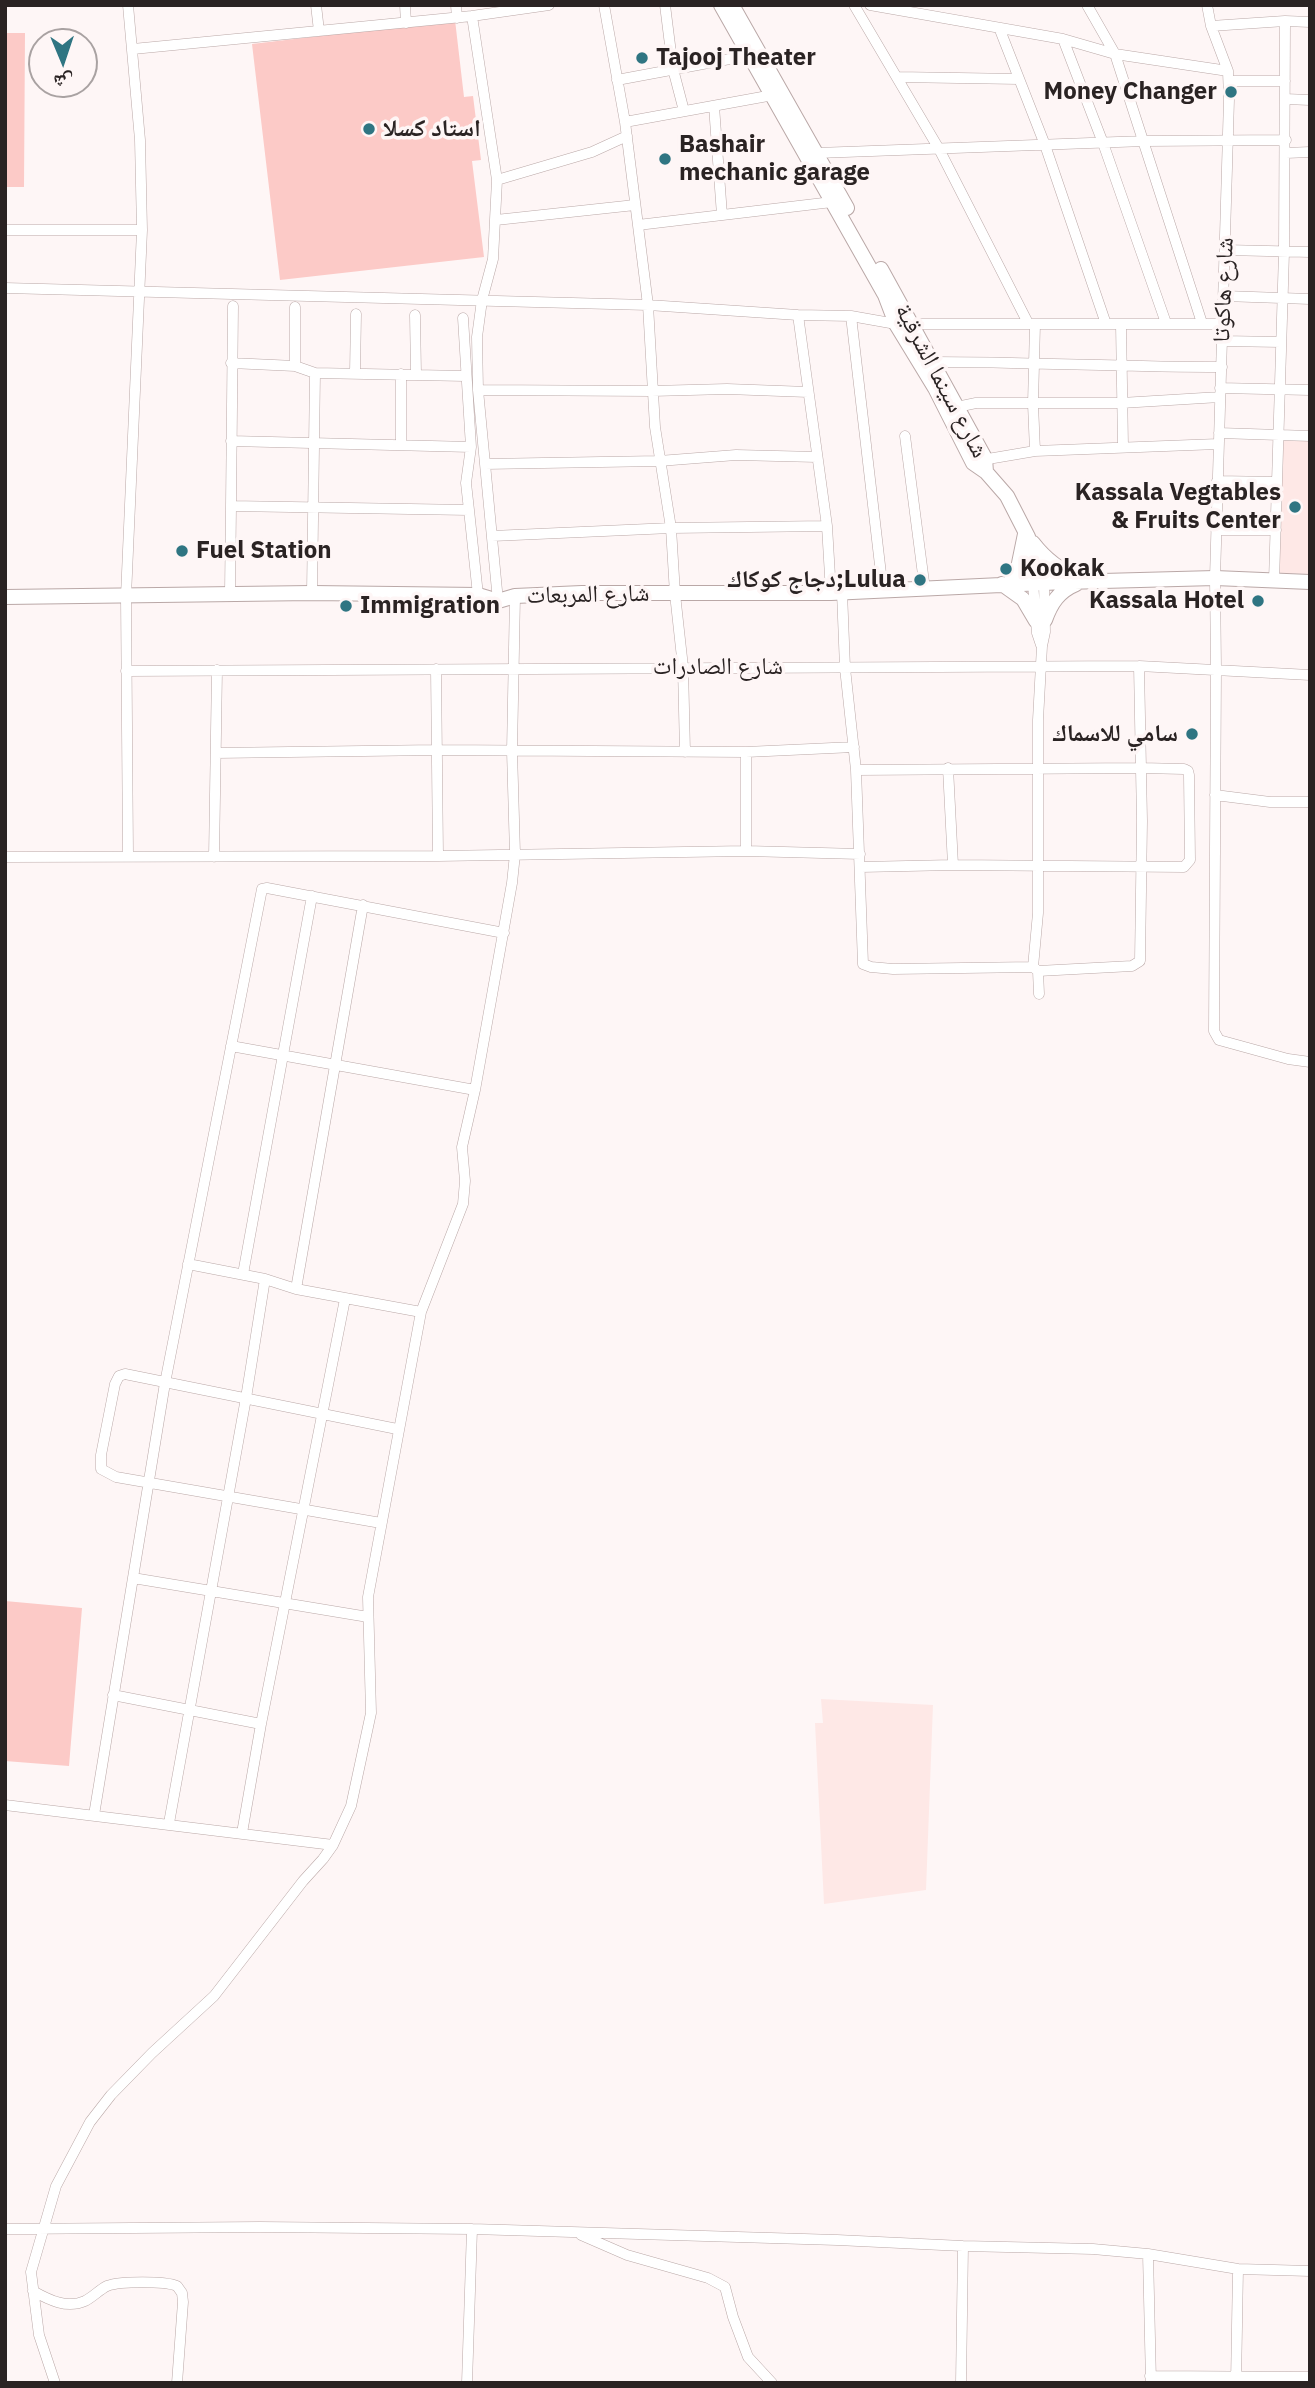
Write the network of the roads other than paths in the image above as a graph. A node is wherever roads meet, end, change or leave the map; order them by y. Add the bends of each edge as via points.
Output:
1 (128, 5) edge
2 (316, 5) edge
3 (405, 5) edge
4 (456, 5) edge
5 (549, 5) edge
6 (604, 5) edge
7 (665, 5) edge
8 (720, 5) edge
9 (732, 5) edge
10 (854, 5) edge
11 (870, 5) edge
12 (939, 5) edge
13 (1087, 5) edge
14 (1207, 5) edge
15 (472, 16) junction
16 (457, 18) junction
17 (941, 18) junction
18 (1286, 20) junction
19 (1310, 22) edge
20 (407, 23) junction
21 (1212, 26) junction
22 (1000, 30) junction
23 (319, 31) junction
24 (1063, 39) junction
25 (133, 49) junction
26 (1115, 54) junction
27 (751, 55) junction
28 (673, 69) junction
29 (1229, 76) junction
30 (897, 78) junction
31 (1019, 79) junction
32 (617, 80) junction
33 (1286, 81) junction
34 (773, 95) junction
35 (1285, 99) junction
36 (1310, 100) edge
37 (714, 106) junction
38 (684, 111) junction
39 (625, 122) junction
40 (627, 136) junction
41 (1228, 139) junction
42 (1286, 140) junction
43 (1145, 141) junction
44 (1103, 143) junction
45 (1045, 145) junction
46 (939, 149) junction
47 (1310, 152) edge
48 (817, 153) junction
49 (1286, 153) junction
50 (497, 180) junction
51 (832, 202) junction
52 (635, 205) junction
53 (722, 215) junction
54 (496, 220) junction
55 (638, 225) junction
56 (5, 230) edge
57 (142, 230) junction
58 (1225, 250) junction
59 (1284, 252) junction
60 (1310, 252) edge
61 (5, 288) edge
62 (140, 293) junction
63 (1224, 296) junction
64 (1282, 298) junction
65 (1310, 299) edge
66 (482, 300) junction
67 (648, 305) junction
68 (233, 306) dead end
69 (295, 307) dead end
70 (356, 314) dead end
71 (415, 315) dead end
72 (798, 315) junction
73 (851, 316) junction
74 (463, 318) dead end
75 (1032, 323) junction
76 (1166, 323) junction
77 (1202, 323) junction
78 (903, 324) junction
79 (1106, 324) junction
80 (1121, 324) junction
81 (1223, 324) junction
82 (1222, 341) junction
83 (1281, 342) junction
84 (933, 362) junction
85 (1035, 362) junction
86 (231, 363) junction
87 (295, 366) junction
88 (1222, 366) junction
89 (1121, 367) junction
90 (315, 373) junction
91 (355, 373) junction
92 (401, 374) junction
93 (416, 374) junction
94 (465, 376) junction
95 (478, 390) junction
96 (1280, 390) junction
97 (1310, 390) edge
98 (652, 391) junction
99 (808, 392) junction
100 (1220, 393) junction
101 (1121, 402) junction
102 (1033, 404) junction
103 (951, 408) junction
104 (1278, 435) junction
105 (905, 436) dead end
106 (1310, 436) edge
107 (1218, 438) junction
108 (231, 441) junction
109 (314, 443) junction
110 (401, 445) junction
111 (1123, 446) junction
112 (471, 447) junction
113 (1035, 451) junction
114 (817, 457) junction
115 (659, 461) junction
116 (485, 464) junction
117 (981, 464) junction
118 (1217, 481) junction
119 (1277, 482) junction
120 (231, 506) junction
121 (313, 507) junction
122 (469, 510) junction
123 (827, 526) junction
124 (671, 528) junction
125 (1216, 530) junction
126 (1276, 530) junction
127 (1027, 535) junction
128 (492, 536) junction
129 (1215, 578) junction
130 (1274, 581) junction
131 (1088, 582) junction
132 (1310, 582) edge
133 (1039, 583) junction
134 (1006, 584) junction
135 (925, 590) junction
136 (883, 591) junction
137 (230, 593) junction
138 (312, 593) junction
139 (837, 593) junction
140 (675, 594) junction
141 (478, 595) junction
142 (126, 596) junction
143 (515, 596) junction
144 (5, 597) edge
145 (498, 601) junction
146 (1040, 621) junction
147 (1041, 666) junction
148 (1139, 666) junction
149 (683, 667) junction
150 (514, 668) junction
151 (845, 668) junction
152 (436, 669) junction
153 (1216, 669) junction
154 (217, 670) junction
155 (126, 671) junction
156 (1310, 676) edge
157 (854, 747) junction
158 (437, 750) junction
159 (512, 751) junction
160 (685, 752) junction
161 (746, 752) junction
162 (216, 753) junction
163 (948, 768) junction
164 (1038, 768) junction
165 (1141, 768) junction
166 (856, 770) junction
167 (1215, 795) junction
168 (1310, 802) edge
169 (747, 851) junction
170 (516, 854) junction
171 (860, 854) junction
172 (128, 856) junction
173 (438, 856) junction
174 (214, 857) junction
175 (5, 858) edge
176 (953, 865) junction
177 (1038, 866) junction
178 (861, 867) junction
179 (1142, 867) junction
180 (312, 896) junction
181 (363, 905) junction
182 (504, 933) junction
183 (1036, 969) junction
184 (1038, 994) dead end
185 (231, 1046) junction
186 (283, 1056) junction
187 (1310, 1062) edge
188 (334, 1065) junction
189 (475, 1090) junction
190 (188, 1264) junction
191 (243, 1274) junction
192 (265, 1279) junction
193 (296, 1289) junction
194 (345, 1299) junction
195 (421, 1312) junction
196 (165, 1383) junction
197 (246, 1398) junction
198 (321, 1414) junction
199 (397, 1429) junction
200 (149, 1481) junction
201 (228, 1495) junction
202 (302, 1510) junction
203 (381, 1523) junction
204 (132, 1578) junction
205 (211, 1591) junction
206 (284, 1604) junction
207 (368, 1617) junction
208 (113, 1695) junction
209 (189, 1710) junction
210 (261, 1724) junction
211 (5, 1805) edge
212 (94, 1815) junction
213 (169, 1823) junction
214 (242, 1833) junction
215 (333, 1845) junction
216 (43, 2227) junction
217 (5, 2228) edge
218 (472, 2229) junction
219 (577, 2233) junction
220 (963, 2246) junction
221 (1147, 2254) junction
222 (1238, 2269) junction
223 (1310, 2271) edge
224 (33, 2291) junction
225 (1310, 2377) edge
226 (1236, 2379) edge
227 (1150, 2380) edge
228 (55, 2383) edge
229 (177, 2383) edge
230 (467, 2383) edge
231 (772, 2383) edge
232 (961, 2383) edge

1 - 25 street
2 - 23 street
3 - 20 street
4 - 16 street
5 - 15 street
6 - 32 street
7 - 28 street
8 - 27 main road, شارع سينما الشرقية
9 - 48 main road, شارع سينما الشرقية
10 - 30 street
11 - 17 street
12 - 17 street
13 - 26 street
14 - 21 street, شارع هاكوتا
15 - 16 street
15 - 50 street
16 - 20 street
17 - 22 street
18 - 19 street
18 - 21 street
18 - 33 street
20 - 23 street
21 - 29 street, شارع هاكوتا
22 - 24 street
22 - 31 street
23 - 25 street
24 - 26 street
24 - 44 street
25 - 57 street
26 - 29 street
26 - 43 street
27 - 28 street
27 - 34 main road, شارع سينما الشرقية
28 - 32 street
28 - 38 street
29 - 33 street
29 - 41 street, شارع هاكوتا
30 - 31 street
30 - 46 street
31 - 45 street
32 - 39 street
33 - 35 street
34 - 37 street
34 - 51 main road, شارع سينما الشرقية
35 - 36 street
35 - 42 street
37 - 38 street
37 - 53 street
38 - 39 street
39 - 40 street
40 - 50 street via 592,152
40 - 52 street
41 - 42 street
41 - 43 street
41 - 58 street, شارع هاكوتا
42 - 49 street
43 - 44 street
43 - 77 street
44 - 45 street
44 - 76 street
45 - 46 street
45 - 79 street
46 - 48 street
46 - 75 street
47 - 49 street
48 - 78 main road, شارع سينما الشرقية
49 - 59 street
50 - 54 street
51 - 53 street
51 - 78 main road, شارع سينما الشرقية
52 - 54 street
52 - 55 street
53 - 55 street
54 - 66 street via 493,259
55 - 67 street
56 - 57 street
57 - 62 street
58 - 59 street
58 - 63 street, شارع هاكوتا
59 - 60 street
59 - 64 street
61 - 62 street
62 - 66 street
62 - 142 street
63 - 64 street
63 - 81 street, شارع هاكوتا
64 - 65 street
64 - 83 street
66 - 67 street
66 - 95 street
67 - 72 street
67 - 98 street
68 - 86 street
69 - 87 street
70 - 91 street
71 - 93 street
72 - 73 street
72 - 99 street
73 - 78 street
73 - 136 street
74 - 94 street
75 - 78 street
75 - 79 street
75 - 85 street
76 - 77 street
76 - 80 street
77 - 81 street
78 - 84 main road, شارع سينما الشرقية
78 - 103 main road, شارع سينما الشرقية
79 - 80 street
80 - 89 street
81 - 82 street, شارع هاكوتا
82 - 83 street
82 - 88 street, شارع هاكوتا
83 - 96 street
84 - 85 street
84 - 103 main road, شارع سينما الشرقية
85 - 89 street
85 - 102 street
86 - 87 street
86 - 108 street
87 - 90 street
88 - 89 street
88 - 100 street, شارع هاكوتا
89 - 101 street
90 - 91 street
90 - 109 street
91 - 92 street
92 - 93 street
92 - 110 street
93 - 94 street
94 - 112 street
95 - 98 street
95 - 116 street
96 - 97 street
96 - 100 street
96 - 104 street
98 - 99 street
98 - 115 street
99 - 114 street
100 - 101 street
100 - 107 street, شارع هاكوتا
101 - 102 street
101 - 111 street
102 - 103 street via 976,403
102 - 113 street
103 - 117 main road, شارع سينما الشرقية
104 - 106 street
104 - 107 street
104 - 119 street
105 - 135 street
107 - 111 street
107 - 118 street, شارع هاكوتا
108 - 109 street
108 - 120 street
109 - 110 street
109 - 121 street
110 - 112 street
111 - 113 street
112 - 122 street via 466,483
113 - 117 street
114 - 115 street via 736,455
114 - 123 street
115 - 116 street
115 - 124 street
116 - 128 street
117 - 127 main road, شارع سينما الشرقية via 1007,496
118 - 119 street
118 - 125 street, شارع هاكوتا
119 - 126 street
120 - 121 street
120 - 137 street
121 - 122 street
121 - 138 street
122 - 141 street
123 - 124 street
123 - 139 street
124 - 128 street
124 - 140 street
125 - 126 street
125 - 129 street, شارع هاكوتا
126 - 130 street
127 - 131 main road via 1063,572
127 - 133 main road
127 - 134 main road via 1018,568
128 - 145 street
129 - 130 main road, شارع المربعات
129 - 131 main road, شارع المربعات
129 - 153 street, شارع هاكوتا
130 - 132 main road, شارع المربعات
131 - 133 main road, شارع المربعات
131 - 146 main road via 1060,593
133 - 134 main road, شارع المربعات
133 - 146 street
134 - 135 main road, شارع المربعات
134 - 146 main road
135 - 136 main road, شارع المربعات
136 - 139 main road, شارع المربعات
137 - 138 main road, شارع المربعات
137 - 142 main road, شارع المربعات
138 - 141 main road, شارع المربعات
139 - 140 main road, شارع المربعات
139 - 151 street
140 - 143 main road, شارع المربعات
140 - 149 street
141 - 145 main road, شارع المربعات
142 - 144 main road, شارع المربعات
142 - 155 street
143 - 145 main road, شارع المربعات
143 - 150 street
146 - 147 street
147 - 148 street, شارع الصادرات
147 - 151 street, شارع الصادرات
147 - 164 street
148 - 153 street, شارع الصادرات
148 - 165 street
149 - 150 street, شارع الصادرات
149 - 151 street, شارع الصادرات
149 - 160 street
150 - 152 street, شارع الصادرات
150 - 159 street
151 - 157 street
152 - 154 street, شارع الصادرات
152 - 158 street
153 - 156 street, شارع الصادرات
153 - 167 street, شارع هاكوتا
154 - 155 street, شارع الصادرات
154 - 162 street
155 - 172 street
157 - 161 street
157 - 166 street
158 - 159 street
158 - 162 street
158 - 173 street
159 - 160 street
159 - 170 street
160 - 161 street
161 - 169 street
162 - 174 street
163 - 164 street
163 - 166 street
163 - 176 street
164 - 165 street
164 - 177 street
165 - 179 street
165 - 179 street via 1184,769 1189,788 1189,863 1184,867
166 - 171 street
167 - 168 street
167 - 187 street, شارع هاكوتا via 1216,1037
169 - 170 street
169 - 171 street
170 - 173 street
170 - 182 street
171 - 178 street
172 - 174 street
172 - 175 street
173 - 174 street
176 - 177 street
176 - 178 street
177 - 179 street
177 - 183 street
178 - 183 street via 863,964 893,969
179 - 183 street via 1141,956 1137,964
180 - 181 street
180 - 185 street via 262,889
180 - 186 street
181 - 182 street
181 - 188 street
182 - 189 street
183 - 184 street
185 - 186 street
185 - 190 street
186 - 188 street
186 - 191 street
188 - 189 street
188 - 193 street
189 - 195 street via 462,1147 463,1204
190 - 191 street
190 - 196 street
191 - 192 street
192 - 193 street
192 - 197 street
193 - 194 street
194 - 195 street
194 - 198 street
195 - 199 street
196 - 197 street
196 - 200 street
196 - 200 street via 119,1376 101,1455 101,1469 107,1474
197 - 198 street
197 - 201 street
198 - 199 street
198 - 202 street
199 - 203 street
200 - 201 street
200 - 204 street
201 - 202 street
201 - 205 street
202 - 203 street
202 - 206 street
203 - 207 street
204 - 205 street
204 - 208 street
205 - 206 street
205 - 209 street
206 - 207 street
206 - 210 street
207 - 215 street via 371,1713 351,1806
208 - 209 street
208 - 212 street
209 - 210 street
209 - 213 street
210 - 214 street
211 - 212 street
212 - 213 street
213 - 214 street
214 - 215 street
215 - 216 street via 214,1996 152,2053 90,2122 56,2186
216 - 217 street
216 - 218 street
216 - 224 street via 31,2272
218 - 219 street
218 - 230 street
219 - 220 street
219 - 231 street via 724,2287 748,2357
220 - 221 street
220 - 232 street
221 - 222 street
221 - 227 street
222 - 223 street
222 - 226 street
224 - 228 street via 39,2335
224 - 229 street via 73,2304 111,2285 177,2286 183,2302
225 - 226 street
226 - 227 street

